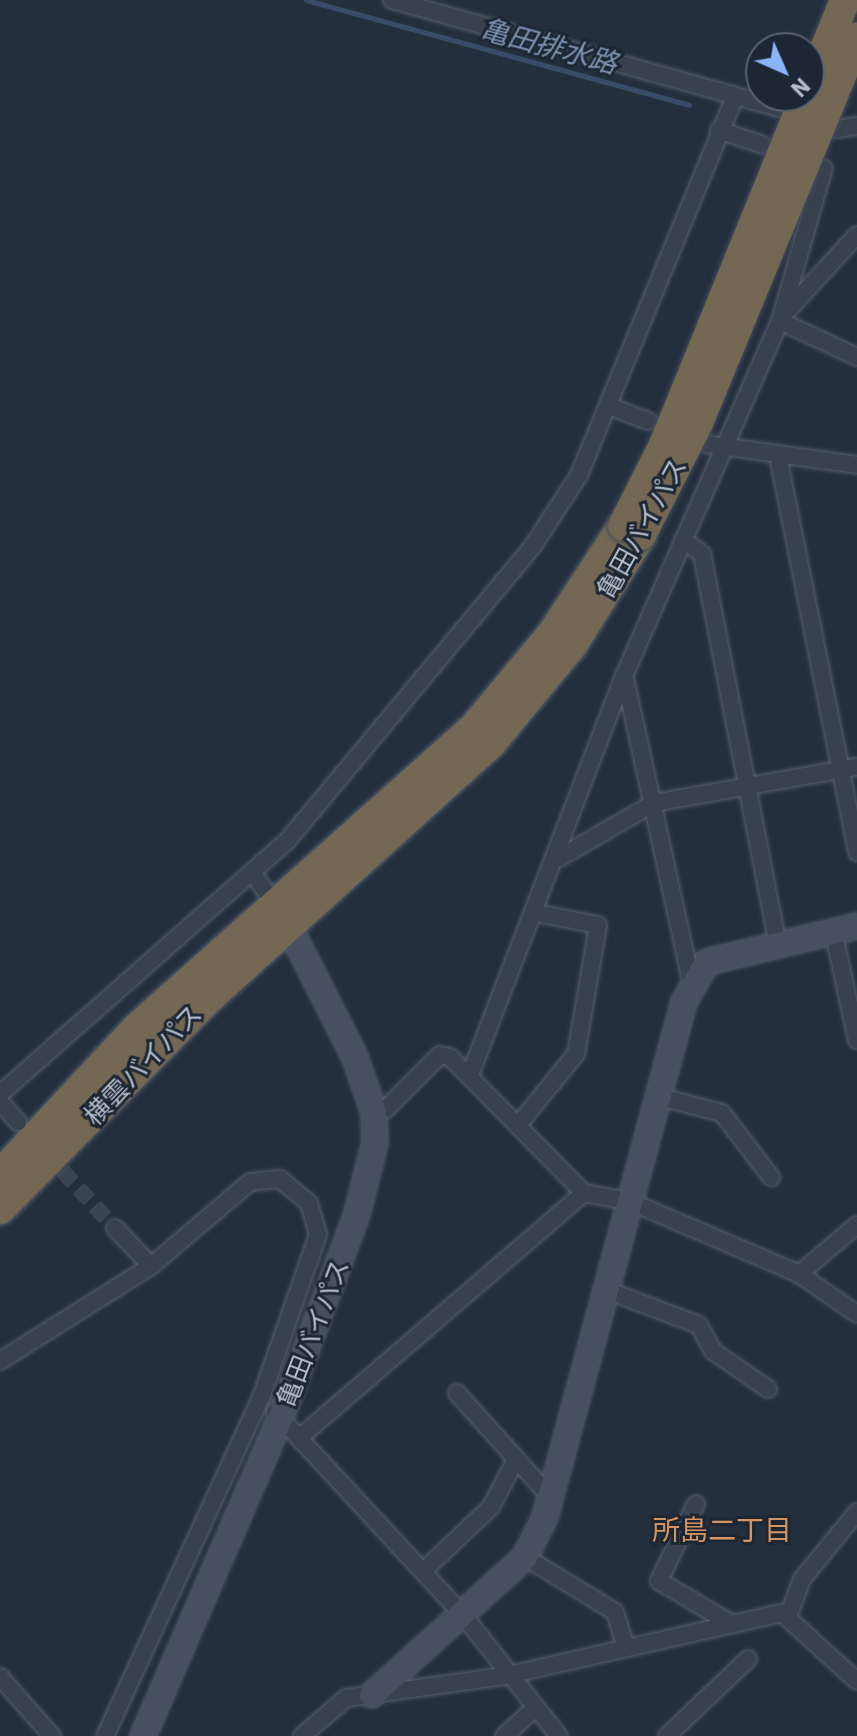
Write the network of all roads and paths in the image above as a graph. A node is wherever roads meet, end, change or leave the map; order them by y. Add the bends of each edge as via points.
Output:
1 (392, 0) edge
2 (845, 0) edge
3 (857, 37) edge
4 (825, 49) edge
5 (735, 96) junction
6 (745, 97) edge
7 (789, 112) edge
8 (857, 126) edge
9 (837, 129) dead end
10 (719, 130) junction
11 (763, 145) dead end
12 (824, 168) dead end
13 (857, 235) edge
14 (780, 321) junction
15 (857, 357) edge
16 (609, 406) junction
17 (648, 421) dead end
18 (712, 445) junction
19 (778, 456) junction
20 (857, 465) edge
21 (632, 530) junction
22 (683, 540) junction
23 (624, 676) junction
24 (857, 767) edge
25 (839, 770) junction
26 (747, 787) junction
27 (654, 803) junction
28 (857, 852) edge
29 (559, 858) junction
30 (252, 872) junction
31 (536, 913) junction
32 (282, 914) junction
33 (845, 928) edge
34 (777, 941) junction
35 (692, 986) junction
36 (857, 1040) edge
37 (470, 1075) junction
38 (0, 1094) edge
39 (657, 1096) junction
40 (0, 1102) edge
41 (374, 1112) junction
42 (18, 1122) dead end
43 (518, 1125) junction
44 (0, 1175) edge
45 (771, 1177) dead end
46 (584, 1193) junction
47 (629, 1201) junction
48 (0, 1209) edge
49 (857, 1225) edge
50 (115, 1228) tunnel mouth
51 (151, 1266) junction
52 (799, 1274) junction
53 (609, 1291) junction
54 (857, 1314) edge
55 (0, 1361) edge
56 (768, 1389) dead end
57 (457, 1393) dead end
58 (262, 1395) junction
59 (280, 1419) junction
60 (299, 1438) junction
61 (516, 1459) junction
62 (552, 1499) junction
63 (696, 1504) dead end
64 (857, 1512) edge
65 (525, 1557) junction
66 (423, 1571) junction
67 (463, 1615) junction
68 (788, 1617) junction
69 (730, 1623) junction
70 (626, 1648) junction
71 (748, 1659) dead end
72 (504, 1676) junction
73 (0, 1677) edge
74 (857, 1681) edge
75 (372, 1695) junction
76 (534, 1709) junction
77 (52, 1736) edge
78 (105, 1736) edge
79 (143, 1736) edge
80 (302, 1736) edge
81 (504, 1736) edge
82 (559, 1736) edge
83 (667, 1736) edge

1 - 5 street
2 - 4 highway, bridge
3 - 21 highway, 亀田バイパス, bridge via 698,423
5 - 6 street
5 - 10 street
7 - 21 highway, 亀田バイパス, bridge
8 - 9 street
10 - 11 street
10 - 16 street
12 - 14 street
13 - 14 street
14 - 15 street
14 - 18 street
16 - 17 street
16 - 30 street via 579,475 533,546 408,704
18 - 19 street
18 - 22 street
19 - 20 street
19 - 25 street
21 - 32 highway, 亀田バイパス via 572,645 500,733
22 - 23 street
22 - 26 street via 702,554
23 - 27 street
23 - 29 street
24 - 25 street
25 - 26 street
25 - 28 street
26 - 27 street
26 - 34 street
27 - 29 street
27 - 35 street
29 - 31 street
30 - 32 street
30 - 38 street
31 - 37 street
31 - 43 street via 598,925 576,1054
32 - 41 street, 亀田バイパス via 354,1055
32 - 44 highway, 横雲バイパス via 137,1028
32 - 48 highway, 横雲バイパス
33 - 34 street
33 - 36 street
34 - 35 street via 707,962
35 - 39 street
37 - 41 street via 440,1055 386,1109
37 - 43 street
39 - 45 street via 722,1113
39 - 47 street
40 - 42 street
41 - 59 street, 亀田バイパス via 375,1143 357,1214
43 - 46 street
46 - 47 street
46 - 60 street
47 - 52 street
47 - 53 street
49 - 52 street
50 - 51 street
51 - 55 street
51 - 58 street via 250,1182 280,1179 309,1203 318,1235
52 - 54 street
53 - 56 street via 699,1325 713,1351
53 - 62 street
57 - 61 street
58 - 59 street
58 - 78 street
59 - 60 street
59 - 79 street, 亀田バイパス
60 - 66 street
61 - 62 street
61 - 66 street via 491,1507
62 - 65 street
63 - 69 street via 659,1581
64 - 68 street via 802,1579
65 - 67 street
65 - 70 street via 615,1612
66 - 67 street
67 - 72 street
67 - 75 street
68 - 69 street
68 - 74 street
69 - 70 street
70 - 72 street
71 - 83 street
72 - 75 street
72 - 76 street
73 - 77 street
75 - 80 street via 346,1698
76 - 81 street
76 - 82 street

